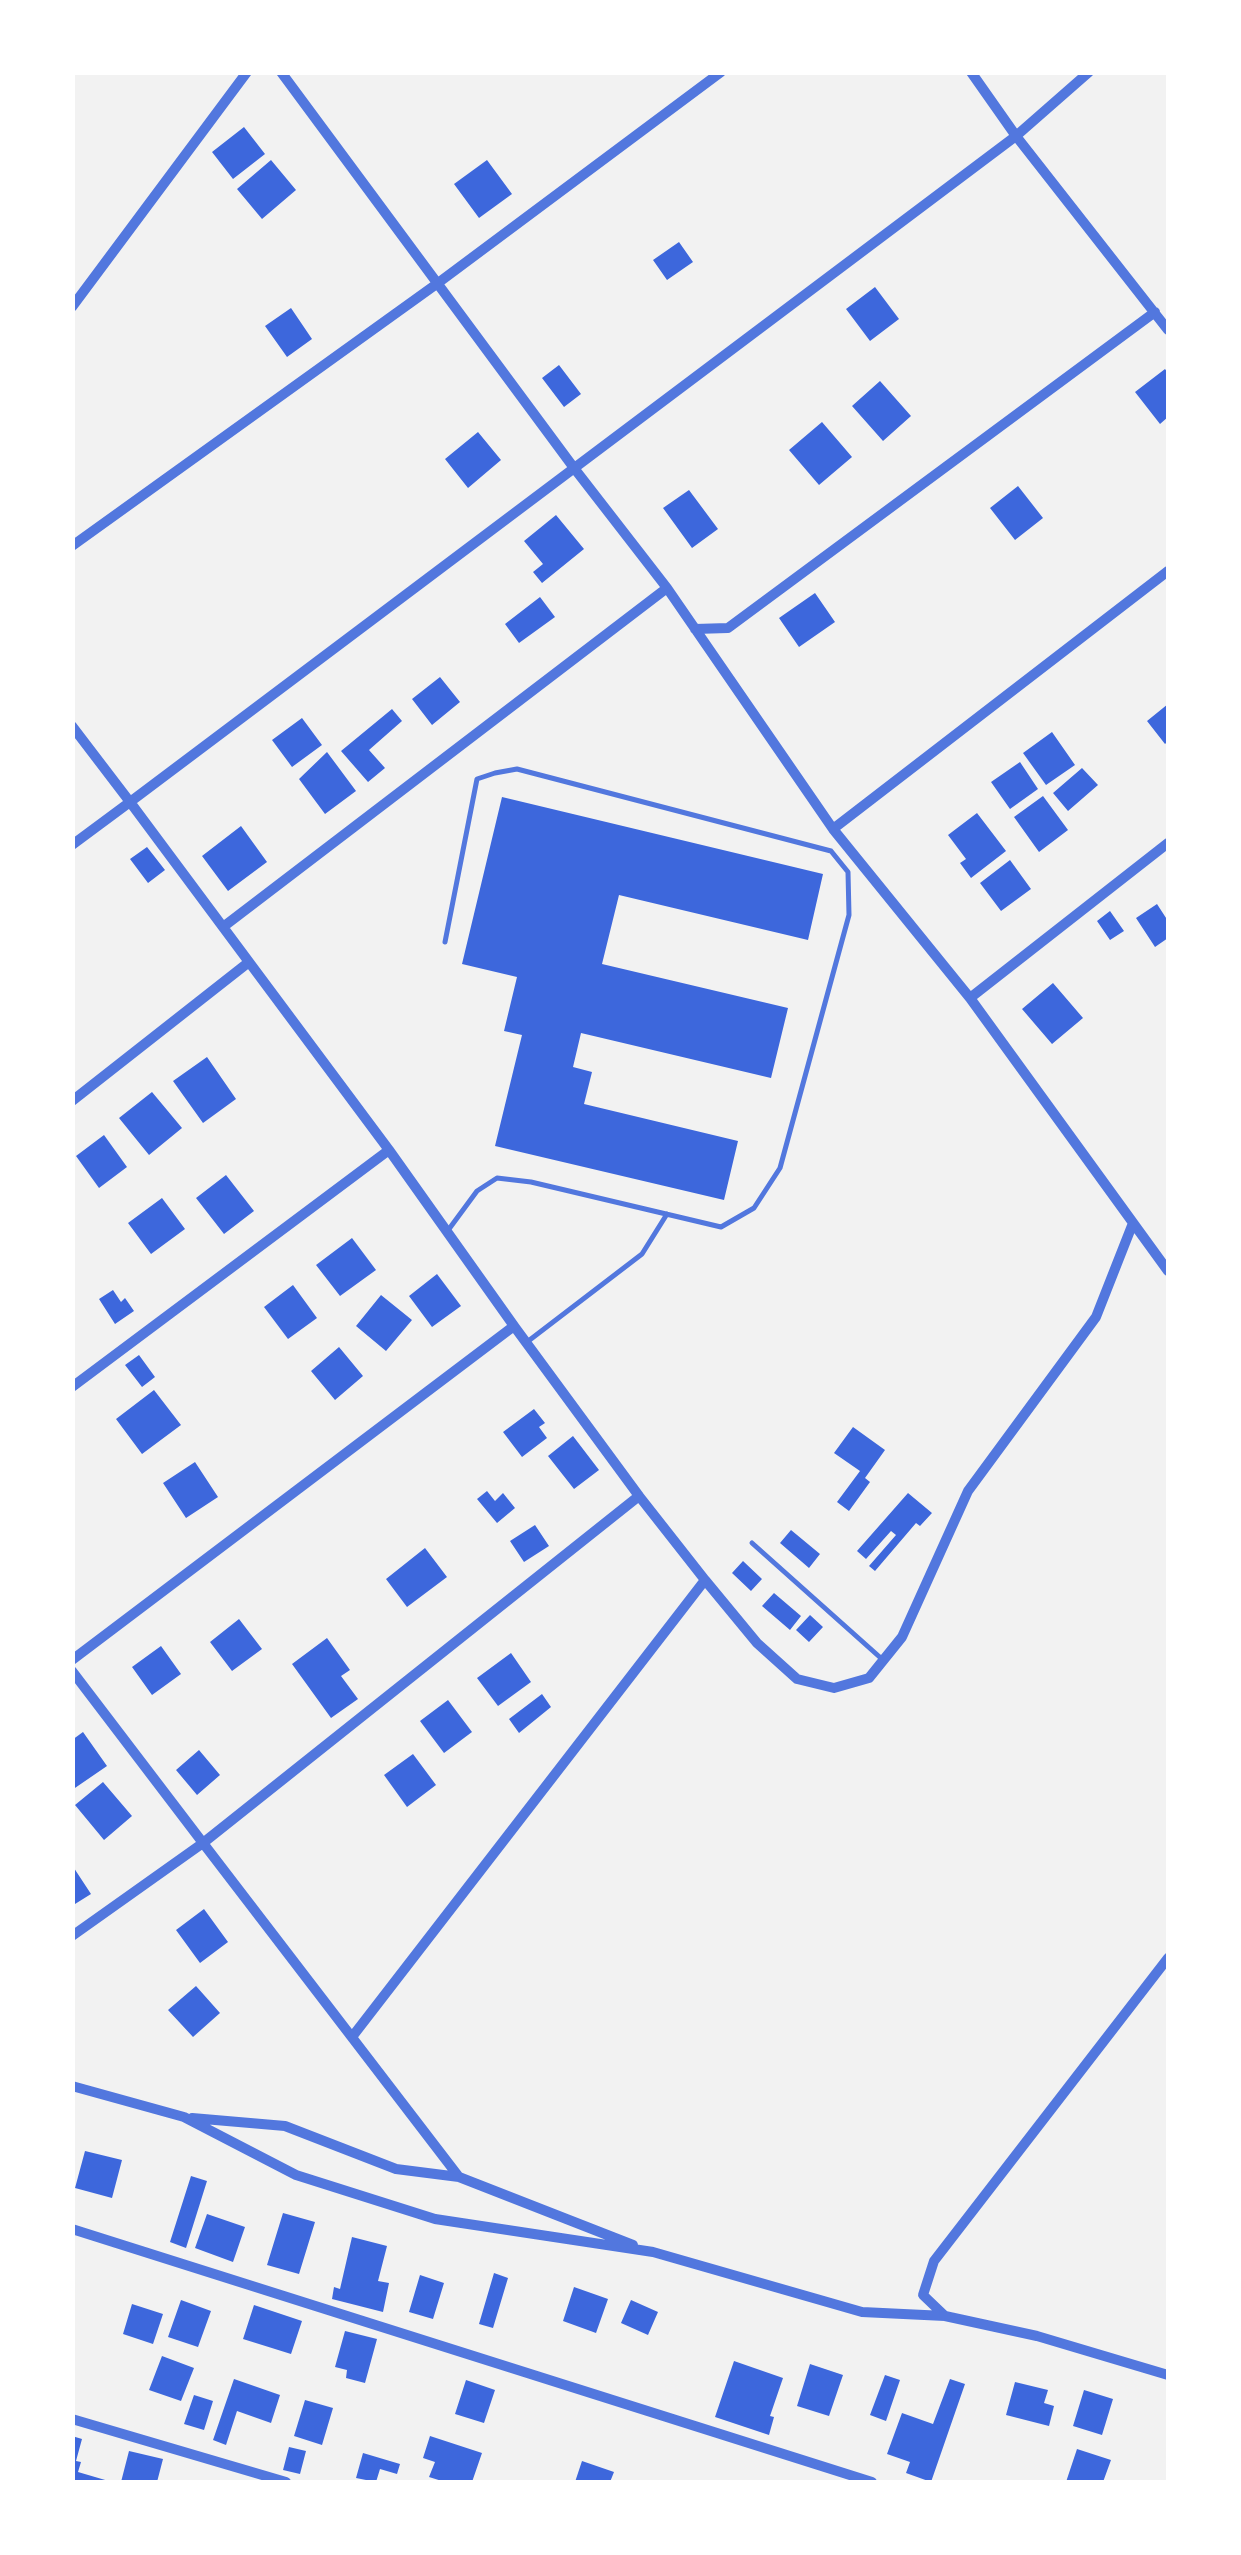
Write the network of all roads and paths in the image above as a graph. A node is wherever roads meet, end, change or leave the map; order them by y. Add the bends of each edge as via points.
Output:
1 (247, 72) edge
2 (281, 72) edge
3 (721, 72) edge
4 (971, 72) edge
5 (1089, 72) edge
6 (1016, 136) junction
7 (438, 283) junction
8 (72, 307) edge
9 (1154, 312) junction
10 (1168, 330) edge
11 (574, 468) junction
12 (72, 546) edge
13 (1168, 571) edge
14 (667, 588) junction
15 (695, 629) junction
16 (72, 726) edge
17 (130, 802) junction
18 (833, 829) junction
19 (1168, 842) edge
20 (72, 845) edge
21 (223, 927) junction
22 (445, 942) dead end
23 (249, 962) junction
24 (970, 998) junction
25 (72, 1101) edge
26 (388, 1150) junction
27 (667, 1214) junction
28 (1134, 1223) junction
29 (447, 1232) junction
30 (1168, 1271) edge
31 (514, 1326) junction
32 (526, 1342) junction
33 (72, 1387) edge
34 (640, 1496) junction
35 (752, 1543) dead end
36 (706, 1580) junction
37 (72, 1660) edge
38 (883, 1660) junction
39 (72, 1671) edge
40 (203, 1842) junction
41 (72, 1936) edge
42 (1168, 1958) edge
43 (352, 2037) junction
44 (72, 2086) edge
45 (184, 2117) junction
46 (459, 2177) junction
47 (72, 2230) edge
48 (653, 2252) junction
49 (945, 2316) junction
50 (1168, 2376) edge
51 (72, 2419) edge
52 (286, 2482) edge
53 (872, 2482) edge

1 - 8 street
2 - 7 street
3 - 7 street
4 - 6 street
5 - 6 street
6 - 9 street
6 - 11 street
7 - 11 street
7 - 12 street
9 - 10 street
9 - 15 street via 728,628
11 - 14 street
11 - 17 street
13 - 18 street
14 - 15 street
14 - 21 street
15 - 18 street
16 - 17 street
17 - 20 street
17 - 21 street
18 - 24 street
19 - 24 street
21 - 23 street
22 - 27 lane via 478,779 495,772 517,769 831,852 848,872 849,914 780,1168 754,1208 721,1226
23 - 25 street
23 - 26 street
24 - 28 street
26 - 29 street
26 - 33 street
27 - 29 lane via 497,1178 477,1192
27 - 32 lane via 642,1254
28 - 30 street
28 - 38 street via 1096,1317 968,1492 902,1637
29 - 31 street
31 - 32 street
31 - 37 street
32 - 34 street
34 - 36 street
34 - 40 street
35 - 38 lane
36 - 38 street via 756,1643 797,1680 834,1688 869,1678
36 - 43 street
39 - 40 street
40 - 41 street
40 - 43 street
42 - 49 street via 934,2261 923,2295
43 - 46 street
44 - 45 street
45 - 46 street via 286,2126 396,2169
45 - 48 street via 296,2175 436,2219
46 - 48 street
47 - 53 street
48 - 49 street via 862,2312
49 - 50 street
51 - 52 street

